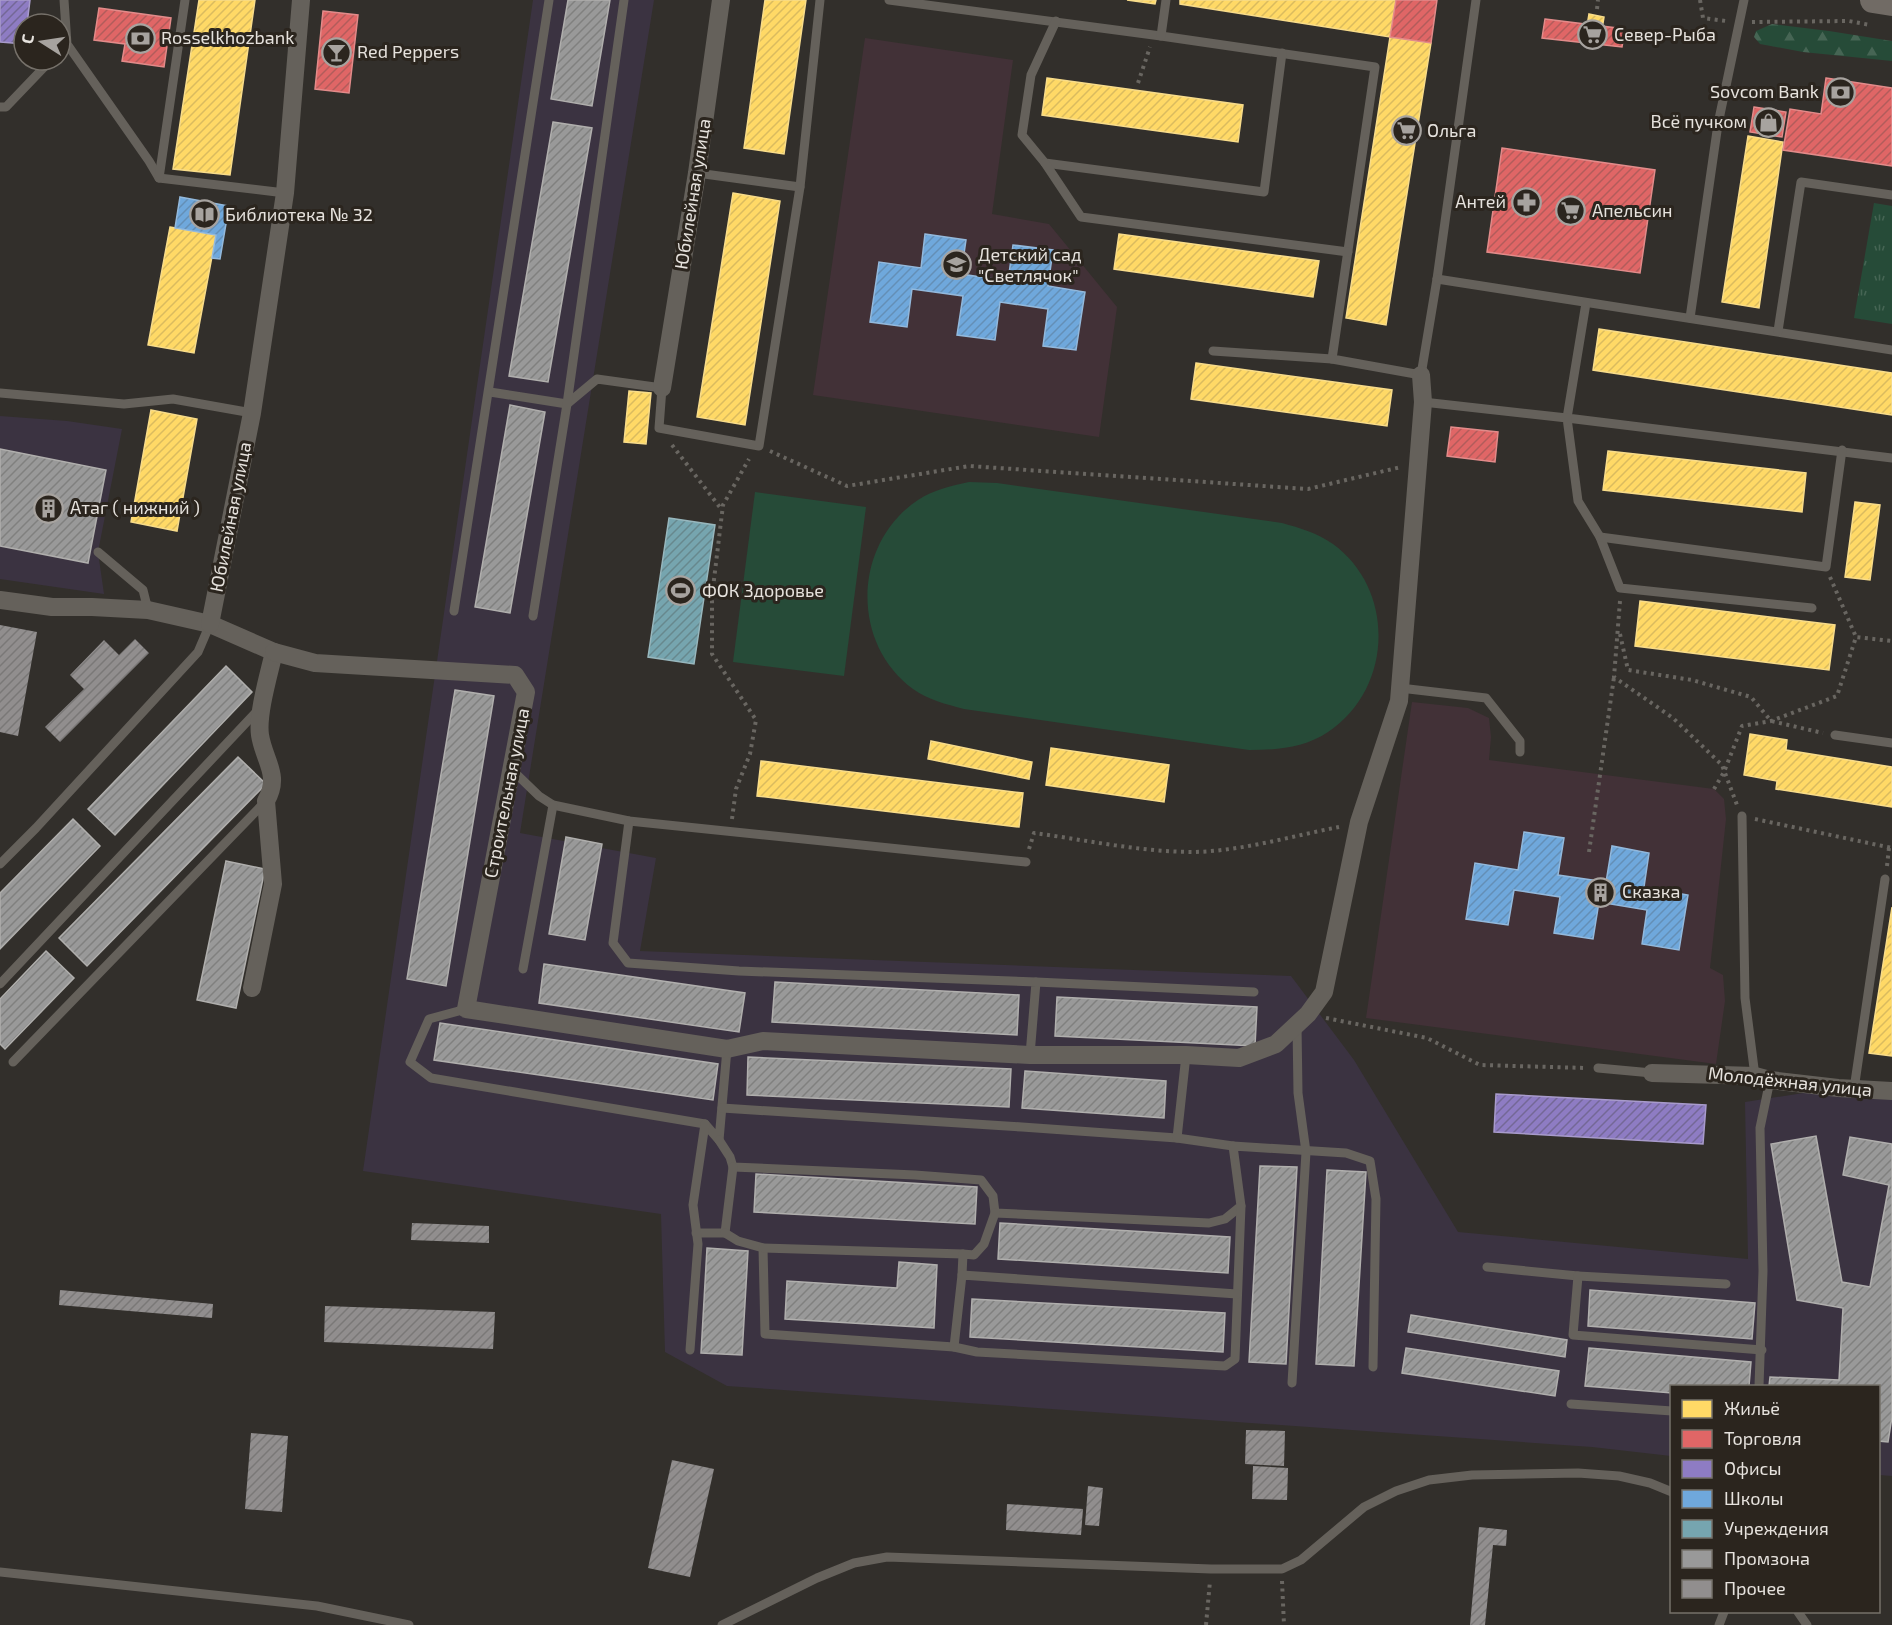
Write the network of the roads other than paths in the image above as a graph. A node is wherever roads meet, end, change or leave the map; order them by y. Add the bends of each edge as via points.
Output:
1 (185, 0) edge
2 (301, 0) edge
3 (549, 0) edge
4 (624, 0) edge
5 (721, 0) edge
6 (820, 0) edge
7 (889, 0) edge
8 (1166, 0) edge
9 (1476, 0) edge
10 (1744, 0) edge
11 (1874, 0) edge
12 (1892, 3) edge
13 (1056, 21) junction
14 (1158, 35) junction
15 (1282, 53) junction
16 (72, 60) edge
17 (40, 72) edge
18 (0, 107) edge
19 (1044, 163) junction
20 (698, 173) junction
21 (159, 178) junction
22 (800, 187) junction
23 (285, 193) junction
24 (1892, 195) edge
25 (1348, 252) junction
26 (1437, 279) junction
27 (1586, 303) junction
28 (1690, 318) junction
29 (1778, 332) junction
30 (1892, 350) edge
31 (1213, 351) dead end
32 (1332, 359) junction
33 (1421, 375) junction
34 (662, 388) junction
35 (489, 392) junction
36 (0, 393) edge
37 (1423, 402) junction
38 (567, 404) junction
39 (252, 413) junction
40 (1567, 418) junction
41 (1842, 450) junction
42 (1892, 458) edge
43 (1600, 537) junction
44 (98, 552) dead end
45 (0, 600) edge
46 (1812, 608) dead end
47 (148, 610) junction
48 (454, 612) dead end
49 (533, 616) dead end
50 (210, 624) junction
51 (274, 652) junction
52 (1400, 688) junction
53 (263, 704) junction
54 (1835, 735) road end
55 (1892, 743) edge
56 (1520, 752) dead end
57 (511, 769) junction
58 (266, 801) junction
59 (553, 805) junction
60 (1742, 816) road end
61 (629, 821) junction
62 (1026, 861) road end
63 (0, 864) edge
64 (1885, 879) dead end
65 (523, 969) dead end
66 (1036, 982) junction
67 (0, 984) edge
68 (252, 988) dead end
69 (1254, 992) dead end
70 (466, 1009) junction
71 (1302, 1020) junction
72 (727, 1049) junction
73 (1030, 1055) junction
74 (1186, 1055) junction
75 (13, 1062) dead end
76 (1598, 1068) road end
77 (1652, 1073) joint
78 (1763, 1078) junction
79 (1854, 1089) junction
80 (1890, 1092) edge
81 (722, 1108) junction
82 (705, 1124) junction
83 (1177, 1138) junction
84 (719, 1140) junction
85 (1233, 1146) junction
86 (1306, 1152) junction
87 (733, 1167) junction
88 (1241, 1206) junction
89 (996, 1213) junction
90 (696, 1233) junction
91 (725, 1233) junction
92 (763, 1248) junction
93 (963, 1254) junction
94 (1487, 1267) dead end
95 (962, 1275) junction
96 (1578, 1276) junction
97 (1726, 1284) dead end
98 (1237, 1294) junction
99 (954, 1347) junction
100 (690, 1350) dead end
101 (1762, 1350) junction
102 (1373, 1367) dead end
103 (1292, 1383) dead end
104 (1759, 1385) edge
105 (1571, 1404) dead end
106 (1670, 1411) edge
107 (1670, 1492) edge
108 (0, 1572) edge
109 (410, 1625) edge
110 (722, 1625) edge

1 - 21 lane
2 - 23 street, Юбилейная улица
3 - 35 lane
4 - 38 lane
5 - 20 street, Юбилейная улица
6 - 22 lane
7 - 13 lane
8 - 14 lane
9 - 26 lane
10 - 28 lane via 1718,124
11 - 12 street
13 - 14 lane
13 - 19 lane via 1031,75 1022,135
14 - 15 lane
15 - 19 lane via 1264,192
15 - 25 lane via 1375,67
16 - 21 lane
17 - 18 lane via 6,107
19 - 25 lane via 1081,217
20 - 22 lane
20 - 34 street, Юбилейная улица
21 - 23 lane
22 - 34 lane via 759,446 659,428
23 - 39 street, Юбилейная улица
24 - 29 lane via 1801,182
25 - 32 lane
26 - 27 lane
26 - 33 lane
27 - 28 lane
27 - 40 lane
28 - 29 lane
29 - 30 lane
31 - 32 lane
32 - 33 lane
33 - 37 street
34 - 38 lane via 597,379
35 - 38 lane
35 - 48 lane
36 - 39 lane via 124,404 173,399
37 - 40 lane
37 - 52 street
38 - 49 lane
39 - 50 street, Юбилейная улица
40 - 41 lane
40 - 43 lane via 1578,501
41 - 42 lane
41 - 43 lane via 1826,567
43 - 46 lane via 1620,588
44 - 47 lane via 143,590
45 - 47 street via 52,607
47 - 50 street
50 - 51 street
50 - 63 lane via 198,652
51 - 53 street
51 - 57 street, Строительная улица via 315,663 515,675 525,692
52 - 56 lane via 1486,699 1520,741
52 - 71 street via 1359,822 1323,992
53 - 58 street via 260,736 273,776
53 - 67 lane
54 - 55 lane
57 - 59 lane
57 - 70 street, Строительная улица
58 - 68 street via 273,884
58 - 75 lane
59 - 61 lane
59 - 65 lane
60 - 78 lane via 1745,998
61 - 62 lane
61 - 66 lane via 613,943 628,963
64 - 79 lane
66 - 69 lane
66 - 73 lane
70 - 72 street
70 - 82 lane via 429,1019 410,1062 431,1078
71 - 74 street via 1276,1044 1239,1058
71 - 86 lane via 1298,1093
72 - 73 street via 763,1041
72 - 81 lane
73 - 74 street
74 - 83 lane
76 - 77 lane
77 - 78 street, Молодёжная улица
78 - 79 street, Молодёжная улица
78 - 101 lane
79 - 80 street, Молодёжная улица
81 - 83 lane
81 - 84 lane
82 - 84 lane
82 - 90 lane via 693,1205
83 - 85 lane
84 - 87 lane
85 - 86 lane
85 - 88 lane
86 - 102 lane via 1346,1154 1370,1161 1376,1199
86 - 103 lane
87 - 89 lane via 981,1180 993,1196
87 - 91 lane
88 - 89 lane via 1226,1219 1209,1223
88 - 98 lane
89 - 93 lane via 984,1244 974,1255
90 - 91 lane
90 - 100 lane
91 - 92 lane
92 - 93 lane
92 - 99 lane via 765,1334
93 - 95 lane
94 - 96 lane
95 - 98 lane
95 - 99 lane
96 - 97 lane
96 - 101 lane via 1573,1335
98 - 99 lane via 1235,1359 1225,1366 977,1352
101 - 104 lane
105 - 106 lane
107 - 110 lane via 1619,1476 1578,1473 1429,1480 1364,1507 1301,1560 1282,1569 887,1557 854,1563 817,1578
108 - 109 lane via 317,1606

